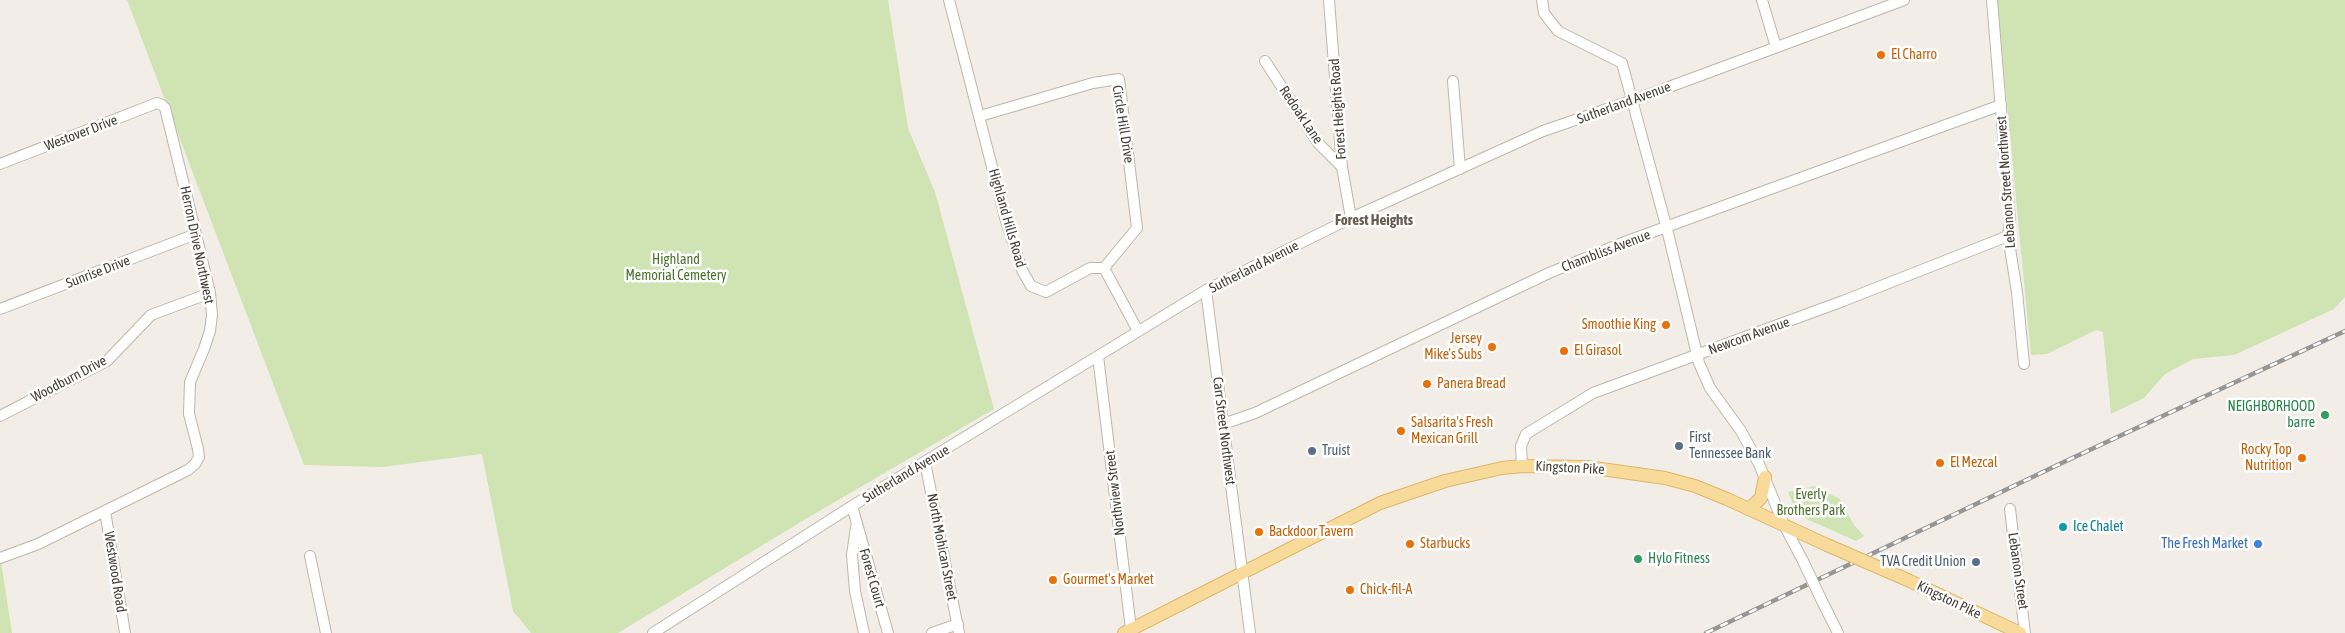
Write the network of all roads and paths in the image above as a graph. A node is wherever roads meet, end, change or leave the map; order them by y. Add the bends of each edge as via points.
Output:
1 (948, 0) edge
2 (1329, 0) edge
3 (1542, 0) edge
4 (1762, 0) edge
5 (1904, 0) edge
6 (1992, 0) edge
7 (1776, 47) junction
8 (1264, 61) dead end
9 (1453, 81) dead end
10 (1632, 101) junction
11 (162, 105) joint
12 (2000, 105) junction
13 (980, 116) junction
14 (0, 164) edge
15 (1342, 166) junction
16 (1460, 169) junction
17 (1351, 218) junction
18 (1667, 229) junction
19 (196, 234) junction
20 (2008, 236) junction
21 (1104, 268) junction
22 (1206, 290) junction
23 (210, 293) junction
24 (0, 310) edge
25 (1138, 332) junction
26 (1098, 356) junction
27 (1697, 356) junction
28 (2024, 364) dead end
29 (0, 416) edge
30 (1223, 424) junction
31 (925, 462) junction
32 (1522, 466) junction
33 (1765, 477) junction
34 (852, 506) junction
35 (1749, 509) junction
36 (2010, 509) dead end
37 (105, 511) junction
38 (857, 523) junction
39 (1784, 525) junction
40 (310, 556) dead end
41 (0, 558) edge
42 (1242, 572) junction
43 (958, 628) edge
44 (1128, 631) edge
45 (125, 633) edge
46 (326, 633) edge
47 (653, 633) edge
48 (864, 633) edge
49 (888, 633) edge
50 (932, 633) edge
51 (1250, 633) edge
52 (1838, 633) edge
53 (2020, 633) edge
54 (2025, 633) edge

1 - 13 street, Highland Hills Road
2 - 15 street, Forest Heights Road
3 - 10 street via 1544,13 1558,31 1622,63
4 - 7 street
5 - 7 street, Sutherland Avenue
6 - 12 street, Lebanon Street Northwest
7 - 10 street, Sutherland Avenue
8 - 15 street, Redoak Lane via 1318,143
9 - 16 street
10 - 16 street, Sutherland Avenue via 1543,131
10 - 18 street
11 - 14 street, Westover Drive via 157,103
11 - 19 street, Herron Drive Northwest
12 - 18 street, Chambliss Avenue
12 - 20 street, Lebanon Street Northwest via 2010,220
13 - 21 street, Highland Hills Road via 1006,221 1022,270 1032,286 1046,292 1090,268
13 - 21 street, Circle Hill Drive via 1093,83 1119,80 1137,228
15 - 17 street, Forest Heights Road
16 - 17 street, Sutherland Avenue
17 - 22 street, Sutherland Avenue
18 - 27 street
18 - 30 street, Chambliss Avenue via 1549,273 1255,413
19 - 23 street, Herron Drive Northwest
19 - 24 street, Sunrise Drive
20 - 27 street, Newcom Avenue
20 - 28 street, Lebanon Street Northwest via 2018,292
21 - 25 street
22 - 25 street, Sutherland Avenue
22 - 30 street, Carr Street Northwest
23 - 29 street, Woodburn Drive via 151,315 107,360
23 - 37 street, Herron Drive Northwest via 210,331 192,374 188,398 199,457 188,470
25 - 26 street, Sutherland Avenue
26 - 31 street, Sutherland Avenue
26 - 44 street, Northview Street
27 - 32 street, Newcom Avenue via 1593,392 1530,430 1521,446
27 - 33 street via 1710,388 1741,431
30 - 42 street, Carr Street Northwest
31 - 34 street, Sutherland Avenue
31 - 43 street, North Mohican Street
32 - 35 main road, Kingston Pike via 1587,467 1647,475 1695,486
32 - 42 main road, Kingston Pike via 1445,481 1380,503
33 - 35 main road via 1761,498
33 - 39 street
34 - 38 street, Forest Court
34 - 47 street, Sutherland Avenue
35 - 39 main road, Kingston Pike
36 - 54 street, Lebanon Street
37 - 41 street, Herron Drive Northwest via 38,544
37 - 45 street, Westwood Road
38 - 48 street, Forest Court via 853,573
38 - 49 street, Forest Court
39 - 52 street, bridge
39 - 53 main road, Kingston Pike, bridge
40 - 46 street
42 - 44 main road, Kingston Pike
42 - 51 street, Carr Street Northwest
43 - 50 street

